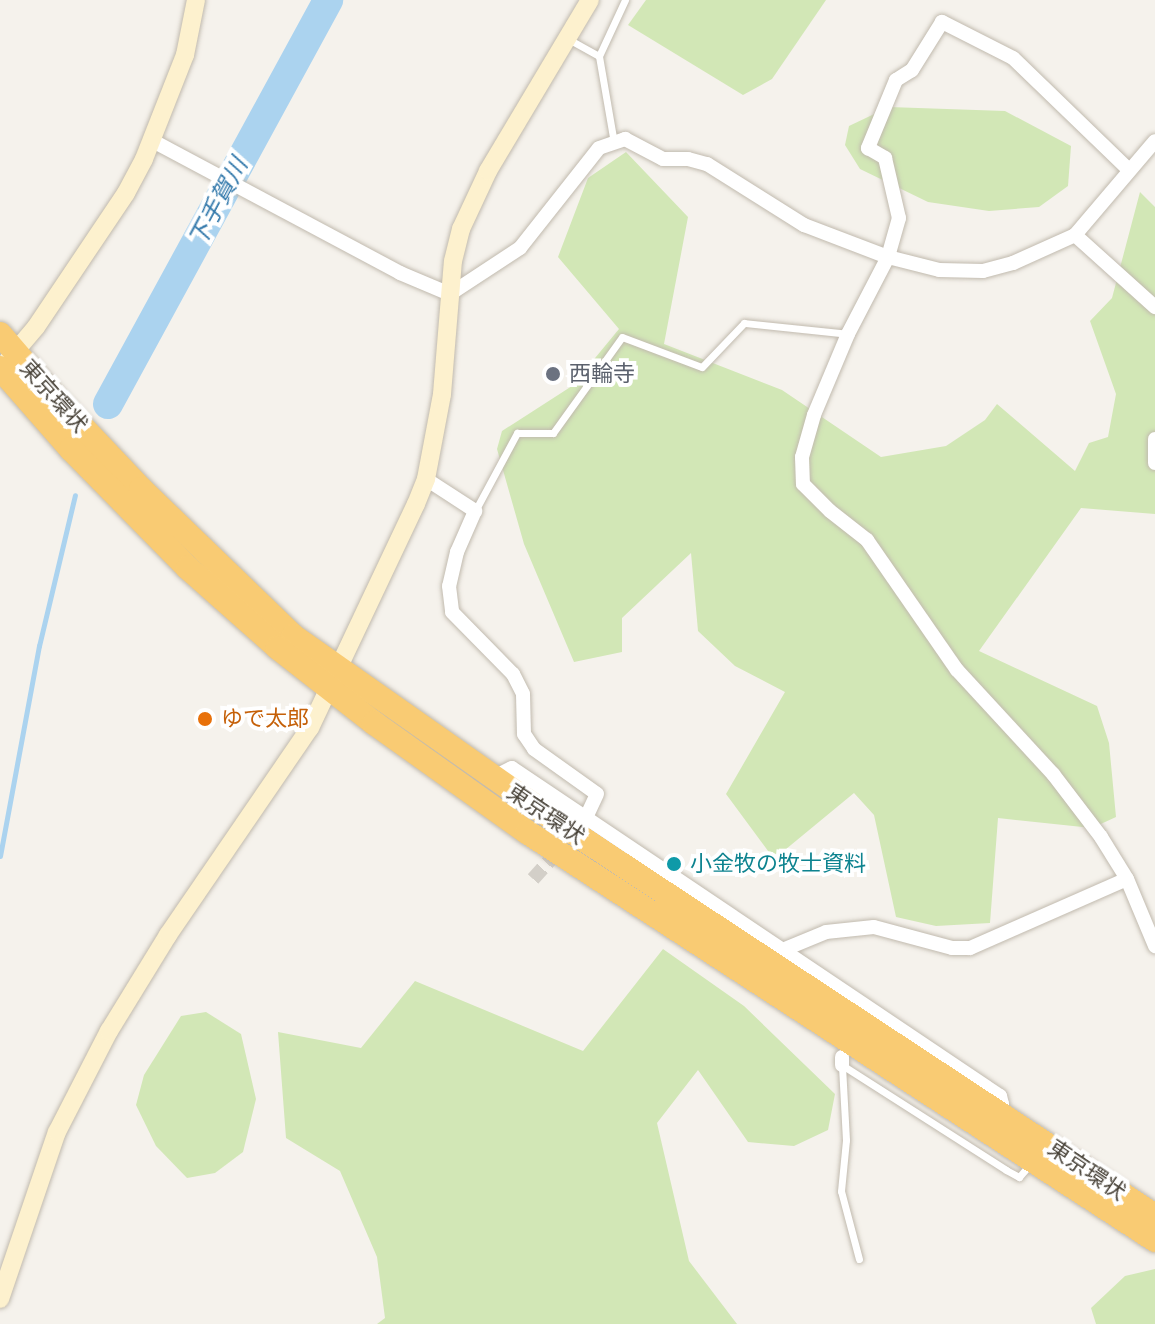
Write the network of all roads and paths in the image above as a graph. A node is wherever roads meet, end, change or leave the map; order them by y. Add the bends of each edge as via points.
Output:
1 (196, 0) edge
2 (590, 0) edge
3 (625, 0) edge
4 (568, 39) junction
5 (599, 56) junction
6 (153, 141) junction
7 (1155, 141) edge
8 (614, 143) junction
9 (1129, 170) junction
10 (1075, 235) junction
11 (888, 257) junction
12 (450, 294) junction
13 (1155, 307) edge
14 (848, 334) junction
15 (4, 356) edge
16 (1155, 439) edge
17 (1155, 463) edge
18 (426, 479) junction
19 (475, 511) junction
20 (335, 678) junction
21 (492, 778) junction
22 (586, 818) junction
23 (1127, 879) junction
24 (708, 933) junction
25 (1155, 946) edge
26 (785, 949) junction
27 (1002, 1122) junction
28 (1033, 1161) junction
29 (1155, 1216) edge
30 (1155, 1240) edge
31 (859, 1259) dead end
32 (0, 1299) edge

1 - 6 street via 185,55
2 - 4 street
3 - 5 lane
4 - 5 lane
4 - 12 street via 488,171 461,229
5 - 8 lane
6 - 12 street via 400,273
6 - 15 street via 126,193
7 - 9 street
8 - 11 street via 625,139 663,159 707,164 804,225
8 - 12 street via 599,148 520,248
9 - 10 street
9 - 11 street via 1013,58 942,22 912,70 896,80 868,148 885,158 899,218
10 - 11 street via 983,271 939,270
10 - 13 street
11 - 14 street
12 - 18 street via 442,394
14 - 19 lane via 744,323 702,367 622,337 553,433 517,433
14 - 23 street via 814,415 802,457 803,484 867,540 957,670 1053,774
15 - 20 highway, 東京環状
16 - 17 street
18 - 19 street
18 - 20 street
19 - 22 street via 449,586 452,612 513,674 523,694 524,734 534,749 597,794
20 - 21 highway, 東京環状
20 - 24 highway, 東京環状 via 527,832
20 - 32 street via 310,728 109,1031 57,1132
21 - 22 street via 512,768
21 - 24 highway, 東京環状
22 - 26 street
23 - 25 street
23 - 26 street via 970,948 863,927 826,932
24 - 27 highway, 東京環状
26 - 27 street via 1000,1096
27 - 28 highway, 東京環状
27 - 29 highway, 東京環状
28 - 30 highway, 東京環状
28 - 31 lane via 1019,1177 842,1061 846,1140 841,1191

